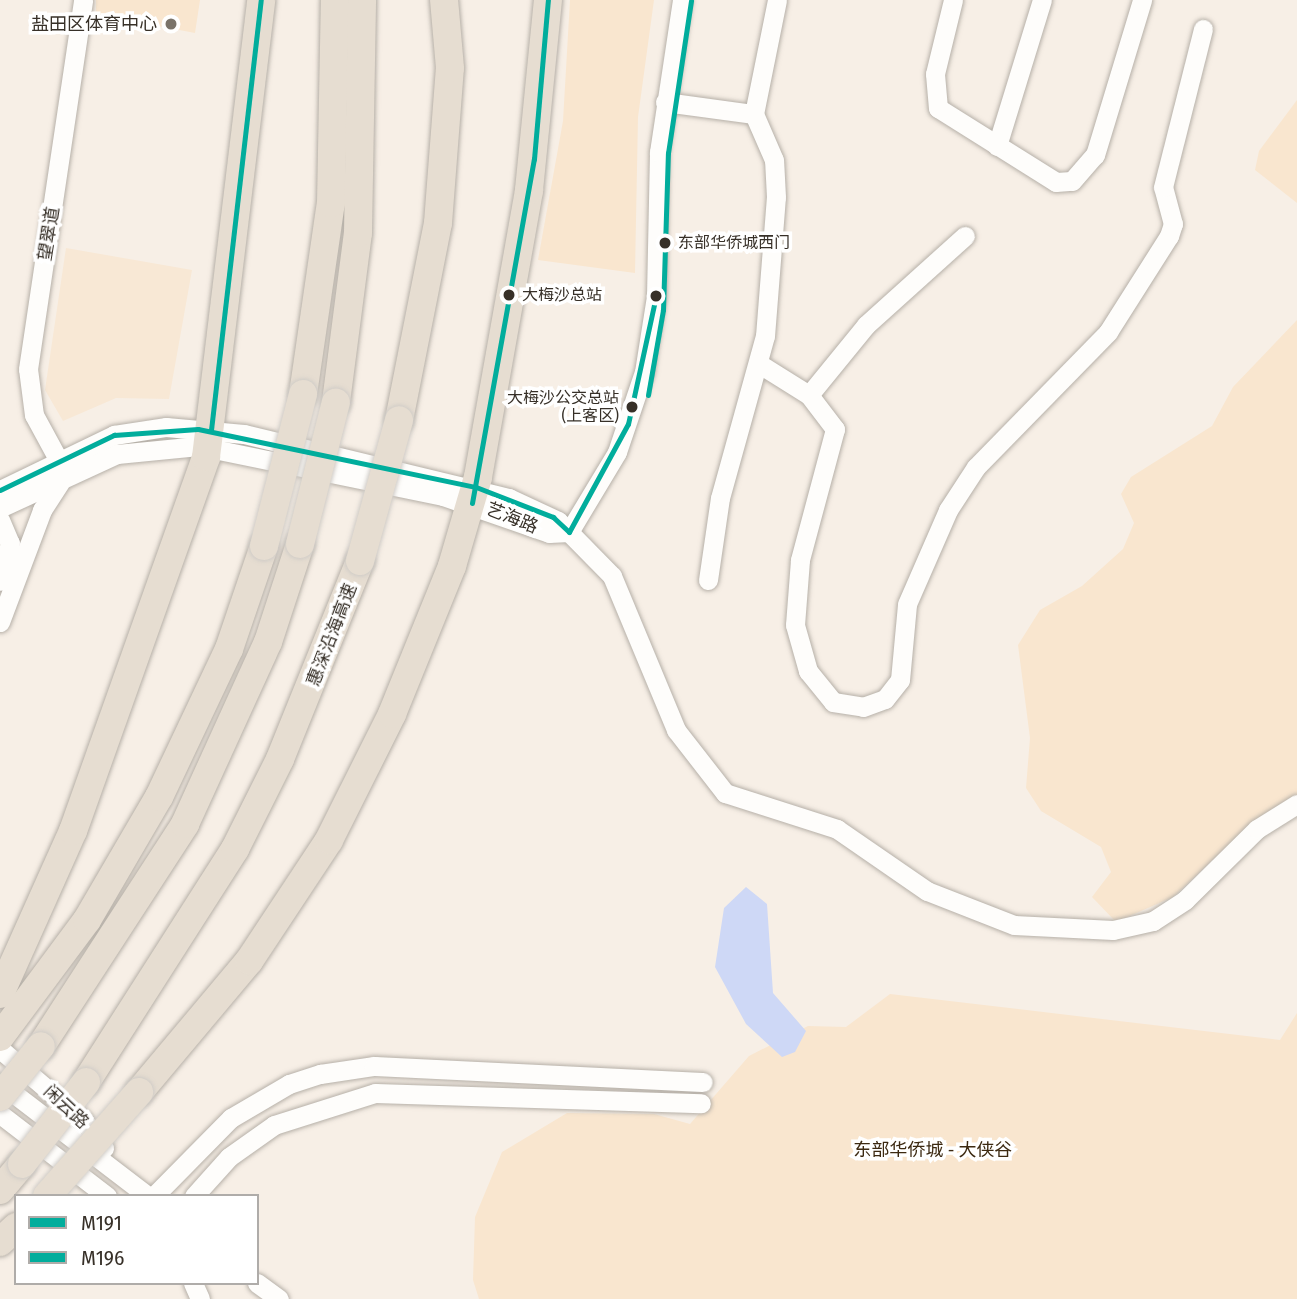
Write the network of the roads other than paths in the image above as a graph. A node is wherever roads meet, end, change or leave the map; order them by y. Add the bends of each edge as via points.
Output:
1 (83, 0) edge
2 (261, 0) edge
3 (335, 0) edge
4 (362, 0) edge
5 (444, 0) edge
6 (548, 0) edge
7 (681, 0) edge
8 (777, 0) edge
9 (953, 0) edge
10 (1042, 0) edge
11 (1142, 0) edge
12 (1203, 29) dead end
13 (665, 102) junction
14 (754, 114) junction
15 (997, 146) junction
16 (965, 236) dead end
17 (761, 365) junction
18 (809, 395) junction
19 (209, 438) junction
20 (60, 471) junction
21 (0, 490) edge
22 (474, 495) junction
23 (0, 508) edge
24 (0, 520) edge
25 (569, 532) junction
26 (708, 580) dead end
27 (0, 581) edge
28 (0, 622) edge
29 (1297, 804) edge
30 (0, 994) edge
31 (0, 1037) edge
32 (0, 1049) edge
33 (703, 1082) dead end
34 (0, 1083) edge
35 (0, 1097) edge
36 (701, 1103) dead end
37 (0, 1114) edge
38 (123, 1174) junction
39 (0, 1189) edge
40 (49, 1194) edge
41 (104, 1194) edge
42 (146, 1194) edge
43 (156, 1194) edge
44 (196, 1194) edge
45 (14, 1229) edge
46 (0, 1242) edge
47 (259, 1284) edge
48 (279, 1299) edge

1 - 20 street, 望翠道 via 28,369 34,415
2 - 19 highway
3 - 31 highway, bridge via 331,203 303,394 264,546 214,683 139,834 87,920
4 - 35 highway, bridge via 358,233 336,402 300,544 268,642 186,824 41,1046
5 - 39 highway, 惠深沿海高速, bridge via 450,68 439,210 399,420 360,562 280,759 234,849 86,1082
6 - 22 highway via 534,159
7 - 13 street
8 - 14 street
9 - 15 street via 933,94 949,118
10 - 15 street
11 - 15 street via 1086,171 1056,182
12 - 18 street via 1163,187 1173,224 1169,236 1101,340 960,490 907,604 900,680 885,699 863,706 833,702 820,692 795,625 800,559 835,447 828,413
13 - 14 street
13 - 25 street via 656,296 644,372 617,452
14 - 17 street via 774,160 776,197
16 - 18 street via 866,325
17 - 18 street
17 - 26 street via 720,498
19 - 20 street, 艺海路 via 125,432
19 - 22 street, 艺海路
19 - 30 highway via 189,516 73,831
20 - 21 street, 艺海路
20 - 23 street, 艺海路
20 - 28 street
22 - 25 street, 艺海路 via 549,533
22 - 40 highway, bridge via 406,682 329,840 249,961
24 - 27 street via 10,543
25 - 29 street via 618,586 676,730 725,793 837,829 917,885 971,912 1046,931 1049,922 1133,928 1170,912 1237,845
32 - 38 street, 闲云路 via 83,1120
33 - 43 street via 374,1066 320,1074 231,1118
34 - 38 street, 闲云路
36 - 44 street via 375,1093 274,1125 229,1157
37 - 41 street
38 - 42 street, 闲云路
45 - 46 highway
47 - 48 street

